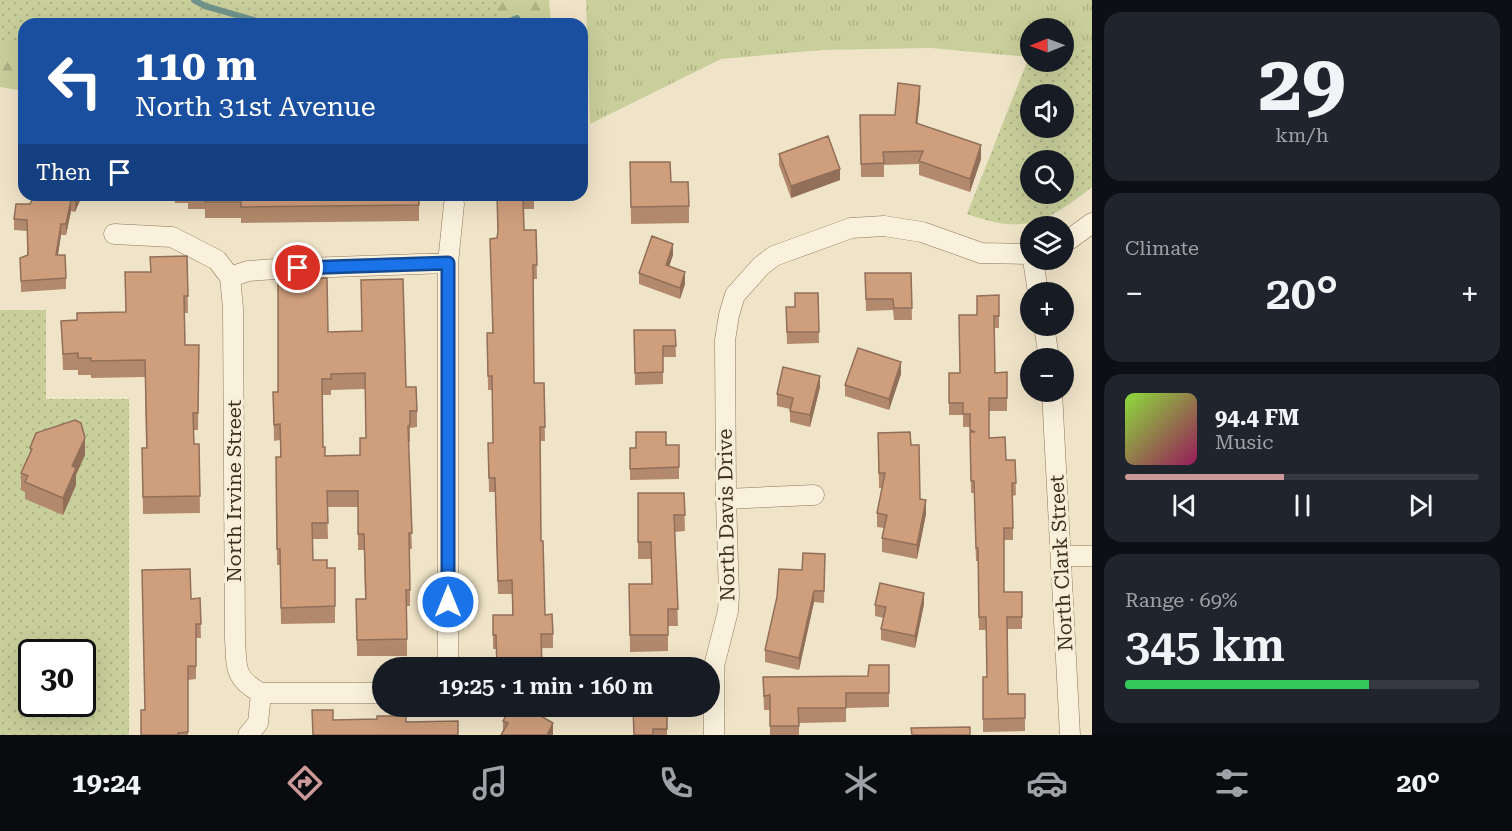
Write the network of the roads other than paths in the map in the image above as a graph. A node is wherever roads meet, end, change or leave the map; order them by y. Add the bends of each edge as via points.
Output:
1 (454, 204) dead end
2 (1092, 223) edge
3 (114, 234) dead end
4 (1074, 236) edge
5 (1020, 254) edge
6 (448, 263) junction
7 (230, 277) junction
8 (1052, 402) edge
9 (814, 495) dead end
10 (726, 499) junction
11 (1060, 556) junction
12 (1092, 556) edge
13 (448, 657) edge
14 (261, 693) junction
15 (372, 693) edge
16 (258, 731) edge
17 (714, 735) edge
18 (1070, 735) edge

1 - 6 street
2 - 4 street
3 - 7 street via 172,237 217,261
5 - 10 street, North Davis Drive via 981,253 922,232 884,226 851,228 774,256 761,266 735,296 725,340
6 - 7 street via 276,268
6 - 13 street
7 - 14 street, North Irvine Street via 234,329 235,639 238,674 248,687
8 - 11 street, North Clark Street
9 - 10 street
10 - 17 street, North Davis Drive via 729,595 714,666
11 - 12 street
11 - 18 street, North Clark Street
14 - 15 street
14 - 16 street

